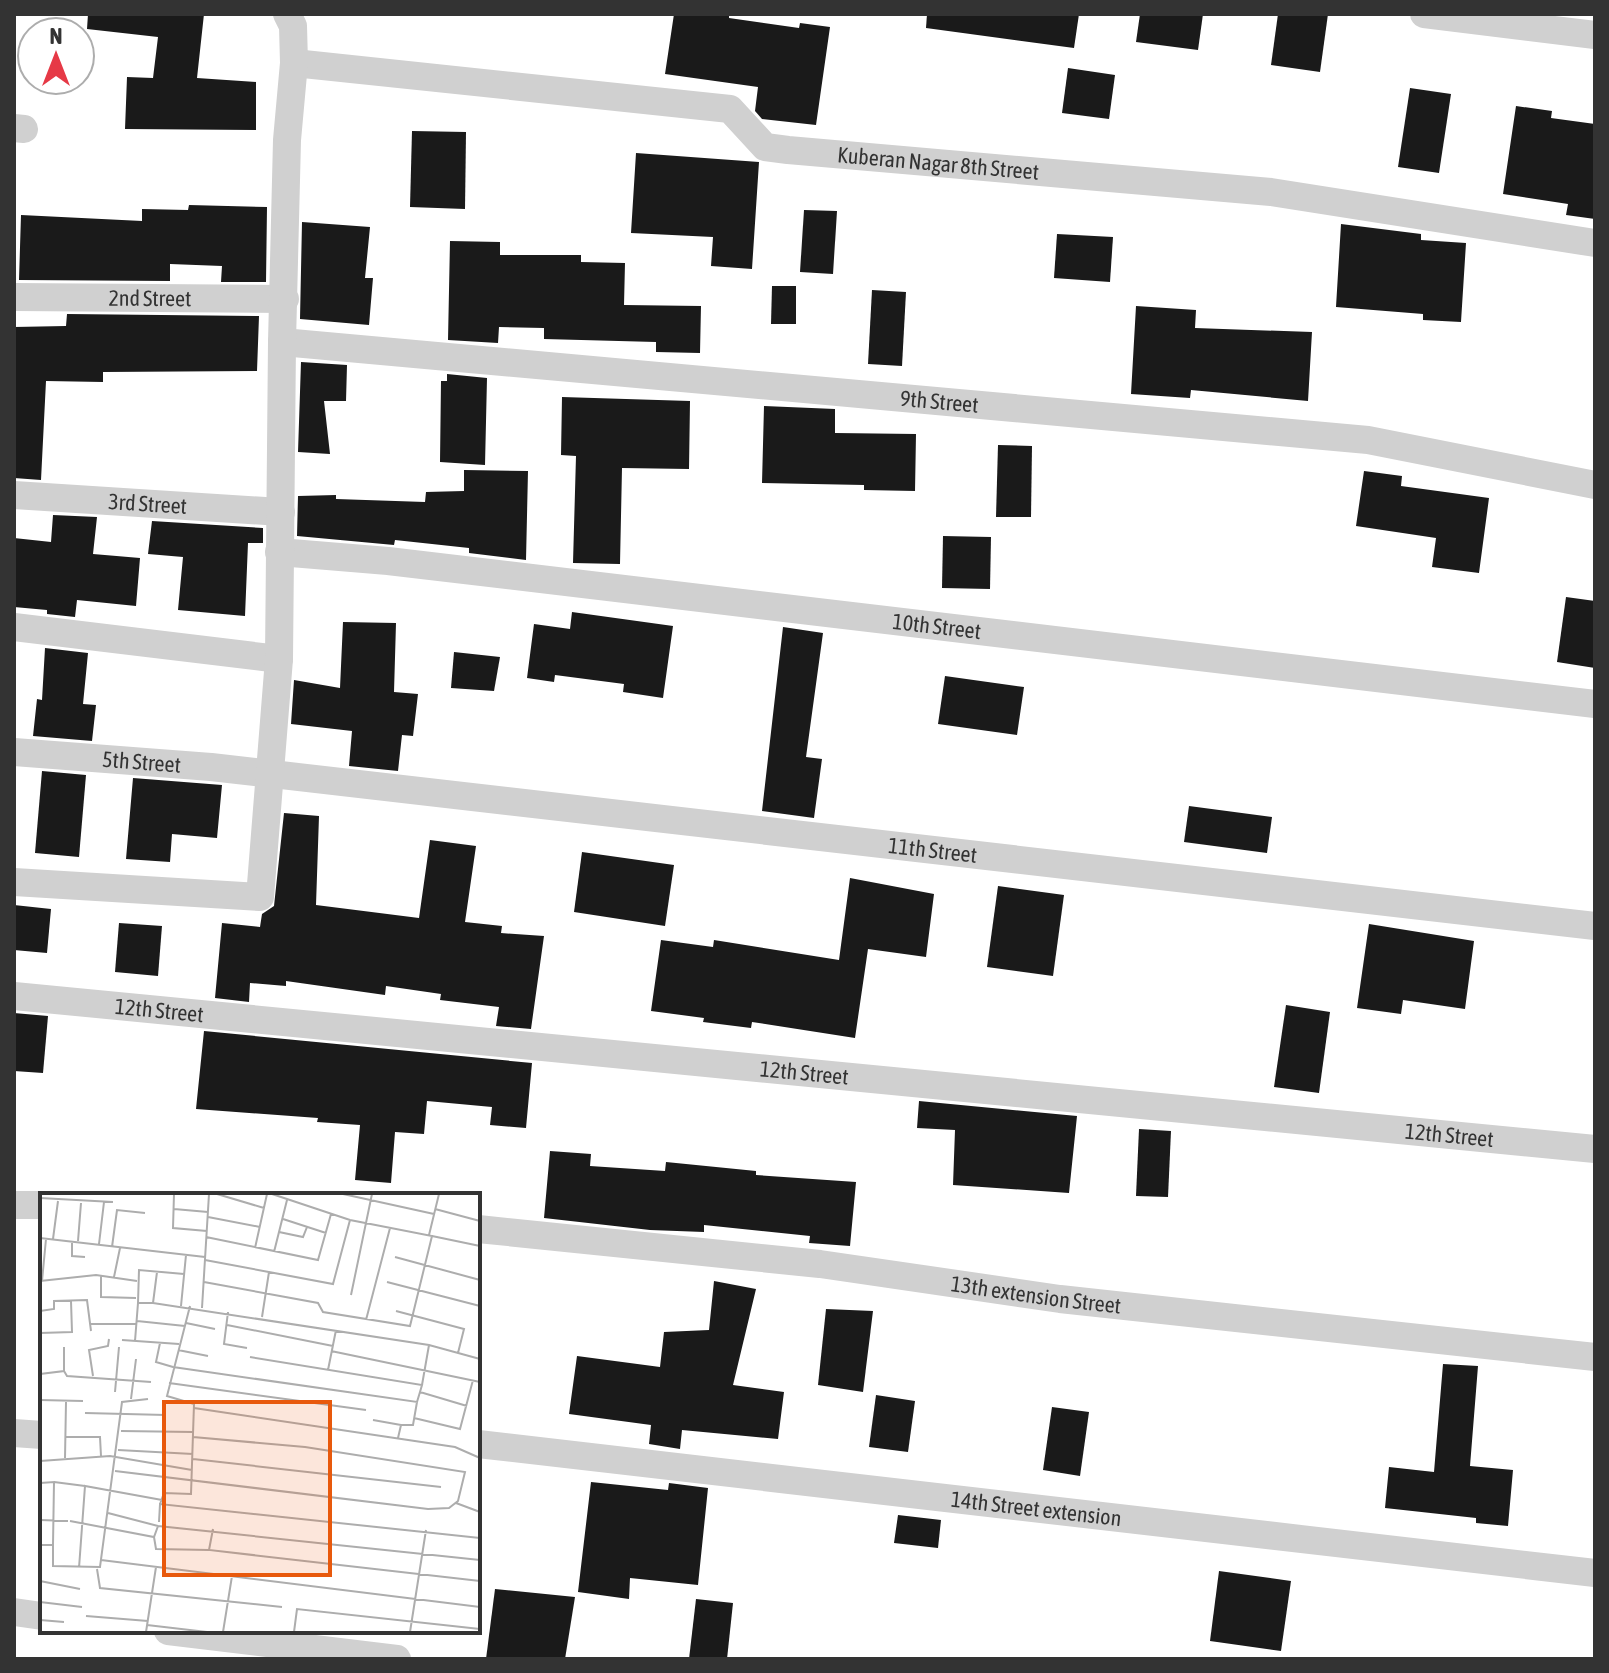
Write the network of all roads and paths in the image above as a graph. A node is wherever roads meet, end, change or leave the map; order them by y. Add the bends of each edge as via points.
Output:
1 (287, 14) edge
2 (1424, 14) edge
3 (1595, 35) edge
4 (294, 63) junction
5 (1595, 243) edge
6 (14, 297) edge
7 (285, 299) junction
8 (282, 342) junction
9 (1595, 485) edge
10 (14, 495) edge
11 (281, 512) junction
12 (279, 552) junction
13 (14, 627) edge
14 (279, 659) junction
15 (1595, 704) edge
16 (14, 752) edge
17 (269, 773) junction
18 (14, 882) edge
19 (1595, 926) edge
20 (14, 996) edge
21 (1595, 1149) edge
22 (14, 1205) edge
23 (40, 1205) edge
24 (480, 1229) edge
25 (1595, 1357) edge
26 (14, 1433) edge
27 (40, 1435) edge
28 (480, 1444) edge
29 (1595, 1573) edge
30 (14, 1612) edge
31 (40, 1616) edge
32 (184, 1633) edge
33 (397, 1659) edge

1 - 4 street via 293,26
2 - 3 street
4 - 5 street, Kuberan Nagar 8th Street via 730,109 765,147 777,149 1271,192
4 - 7 street via 287,140
6 - 7 street, 2nd Street
7 - 8 street
8 - 9 street, 9th Street via 1368,440
8 - 11 street
10 - 11 street, 3rd Street
11 - 12 street
12 - 14 street
12 - 15 street, 10th Street
13 - 14 street
14 - 17 street
16 - 17 street, 5th Street
17 - 18 street via 260,897
17 - 19 street, 11th Street
20 - 21 street, 12th Street
22 - 23 street
24 - 25 street, 13th extension Street via 820,1264 1060,1299
26 - 27 street
28 - 29 street, 14th Street extension
30 - 31 street
32 - 33 street

